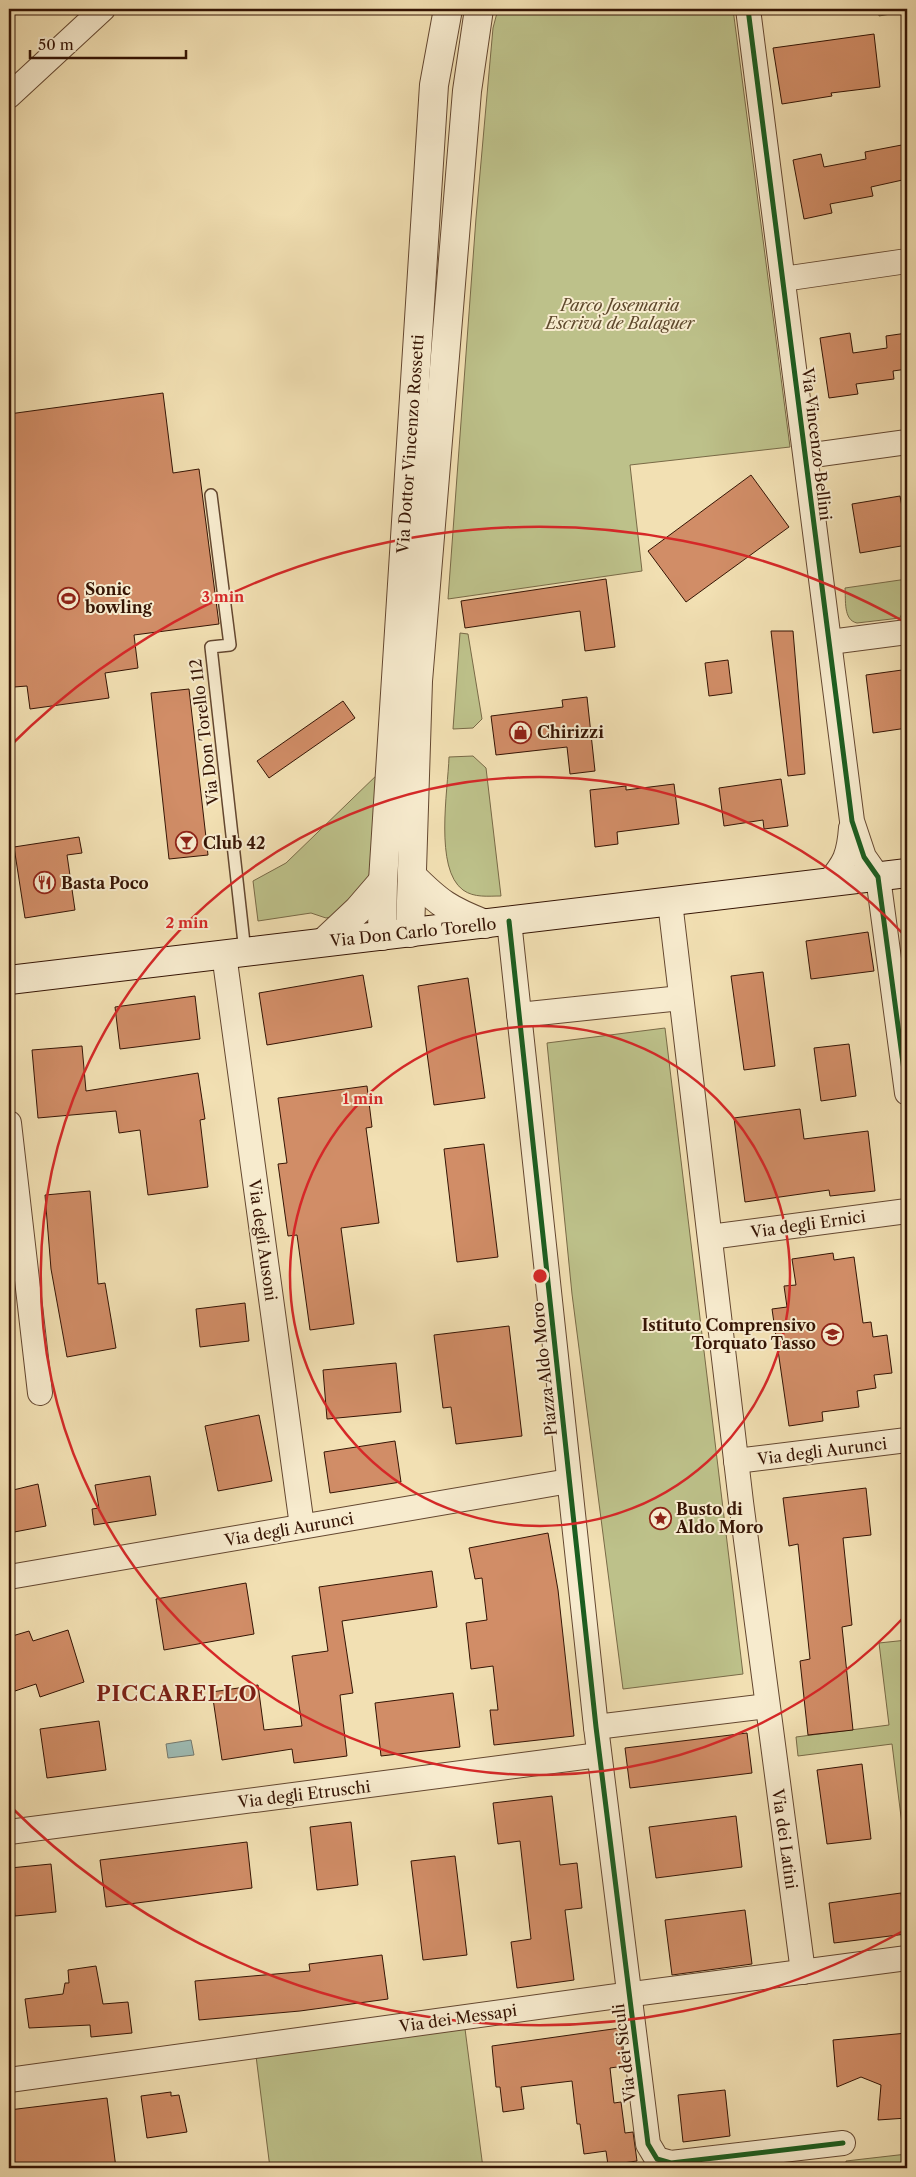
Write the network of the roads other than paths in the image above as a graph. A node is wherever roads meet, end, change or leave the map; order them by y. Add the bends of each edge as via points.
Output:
1 (103, 9) edge
2 (448, 9) edge
3 (480, 9) edge
4 (748, 9) edge
5 (9, 96) edge
6 (907, 261) edge
7 (783, 279) junction
8 (907, 442) edge
9 (806, 456) junction
10 (212, 495) dead end
11 (907, 632) edge
12 (830, 642) junction
13 (852, 821) junction
14 (907, 873) edge
15 (412, 876) junction
16 (878, 877) junction
17 (383, 881) junction
18 (828, 883) junction
19 (670, 902) junction
20 (497, 923) junction
21 (410, 933) junction
22 (382, 936) junction
23 (324, 942) junction
24 (235, 953) junction
25 (9, 980) edge
26 (681, 998) junction
27 (519, 1015) junction
28 (907, 1094) edge
29 (9, 1123) edge
30 (907, 1211) edge
31 (710, 1237) junction
32 (40, 1393) dead end
33 (907, 1440) edge
34 (736, 1461) junction
35 (569, 1481) junction
36 (302, 1526) junction
37 (9, 1577) edge
38 (767, 1706) junction
39 (596, 1727) junction
40 (599, 1755) junction
41 (9, 1832) edge
42 (907, 1958) edge
43 (803, 1972) junction
44 (630, 1994) junction
45 (9, 2080) edge
46 (843, 2143) dead end

1 - 5 street
2 - 17 street, Via Dottor Vincenzo Rossetti via 434,85
3 - 15 street, Via Dottor Vincenzo Rossetti via 467,91 418,672
4 - 7 street, Via Vincenzo Bellini
6 - 7 street
7 - 9 street, Via Vincenzo Bellini
8 - 9 street
9 - 12 street, Via Vincenzo Bellini
10 - 24 lane, Via Don Torello 112 via 230,644 211,648
11 - 12 street
12 - 13 street, Via Vincenzo Bellini
13 - 16 street, Via Vincenzo Bellini via 864,857
13 - 18 street, Via Vincenzo Bellini via 850,851
14 - 16 street, Via Don Carlo Torello
15 - 20 street via 440,903 456,913
15 - 21 street, Via Dottor Vincenzo Rossetti
16 - 18 street, Via Don Carlo Torello
16 - 28 street
17 - 22 street, Via Dottor Vincenzo Rossetti
17 - 23 street
18 - 19 street, Via Don Carlo Torello
19 - 20 street, Via Don Carlo Torello
19 - 26 street
20 - 21 street, Via Don Carlo Torello
20 - 27 street, Piazza Aldo Moro
21 - 22 street, Via Don Carlo Torello
22 - 23 street, Via Don Carlo Torello
23 - 24 street, Via Don Carlo Torello
24 - 25 street, Via Don Carlo Torello
24 - 36 street, Via degli Ausoni
26 - 27 street
26 - 31 street
27 - 35 street, Piazza Aldo Moro
29 - 32 street
30 - 31 street, Via degli Ernici
31 - 34 street
33 - 34 street, Via degli Aurunci
34 - 38 street
35 - 36 street, Via degli Aurunci
35 - 39 street, Piazza Aldo Moro
36 - 37 street, Via degli Aurunci
38 - 39 street
38 - 43 street, Via dei Latini
39 - 40 street, Piazza Aldo Moro
40 - 41 street, Via degli Etruschi
40 - 44 street, Via dei Siculi
42 - 43 street, Via dei Messapi
43 - 44 street, Via dei Messapi
44 - 45 street, Via dei Messapi
44 - 46 street, Via dei Siculi via 648,2144 657,2159 671,2163

